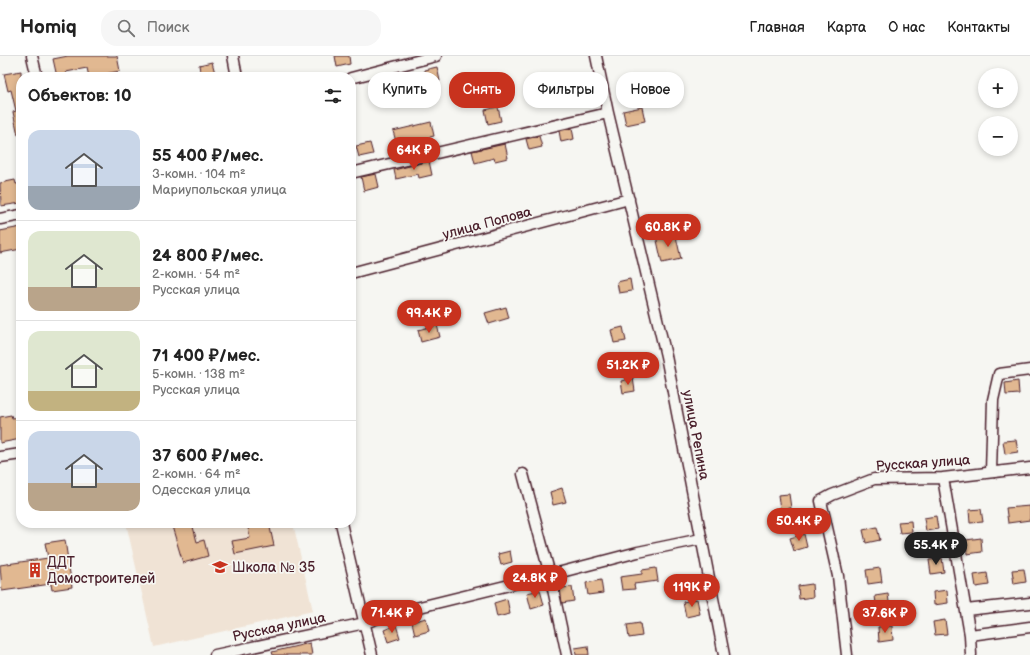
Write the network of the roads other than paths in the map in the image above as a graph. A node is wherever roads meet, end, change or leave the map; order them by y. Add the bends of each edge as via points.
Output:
1 (32, 56) edge
2 (233, 56) edge
3 (436, 56) edge
4 (596, 56) edge
5 (36, 72) edge
6 (236, 72) edge
7 (356, 77) edge
8 (608, 114) junction
9 (356, 172) edge
10 (629, 199) junction
11 (16, 216) edge
12 (0, 219) edge
13 (356, 272) edge
14 (1030, 370) edge
15 (16, 455) edge
16 (0, 458) edge
17 (1030, 468) edge
18 (991, 472) junction
19 (523, 474) dead end
20 (943, 478) junction
21 (342, 528) edge
22 (701, 539) junction
23 (550, 575) junction
24 (1030, 603) edge
25 (966, 610) junction
26 (365, 623) junction
27 (1030, 627) edge
28 (970, 635) junction
29 (215, 655) edge
30 (372, 655) edge
31 (567, 655) edge
32 (724, 655) edge
33 (847, 655) edge
34 (971, 655) edge

1 - 5 street
2 - 6 street
3 - 7 street
4 - 8 street, улица Репина
8 - 9 street
8 - 10 street, улица Репина
10 - 13 street, улица Попова
10 - 22 street, улица Репина via 666,356
11 - 12 street
14 - 18 street via 1000,374 994,400
15 - 16 street
17 - 18 street, Русская улица
18 - 20 street, Русская улица
19 - 23 street
20 - 25 street
20 - 33 street, Русская улица via 874,479 832,494 821,501 838,576
21 - 26 street
22 - 23 street, Русская улица
22 - 32 street, улица Репина
23 - 26 street, Русская улица via 387,615
23 - 31 street
24 - 25 street
25 - 28 street
26 - 29 street, Русская улица
26 - 30 street
27 - 28 street
28 - 34 street

